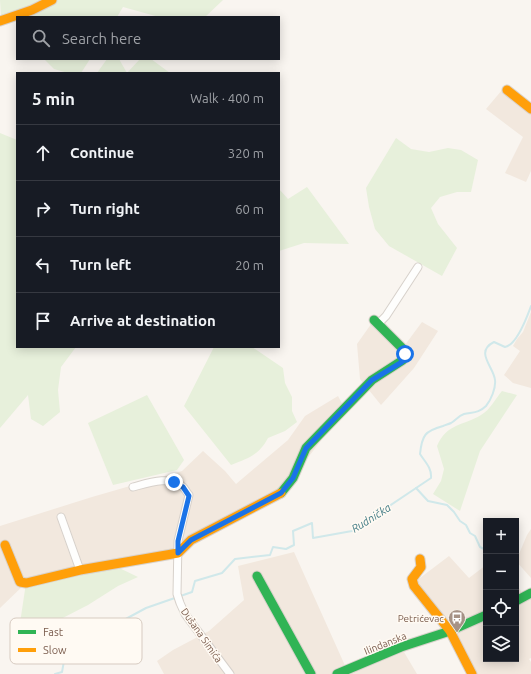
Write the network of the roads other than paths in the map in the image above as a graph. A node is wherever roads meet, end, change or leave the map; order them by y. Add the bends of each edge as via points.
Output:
1 (52, 0) edge
2 (0, 21) edge
3 (506, 90) dead end
4 (531, 109) edge
5 (418, 267) dead end
6 (376, 322) joint
7 (133, 487) dead end
8 (61, 517) dead end
9 (5, 546) dead end
10 (178, 553) junction
11 (420, 559) dead end
12 (80, 570) junction
13 (257, 576) dead end
14 (483, 616) edge
15 (450, 631) junction
16 (230, 674) edge
17 (311, 674) edge
18 (337, 674) edge
19 (472, 674) edge

1 - 2 street
3 - 4 street
5 - 6 street via 386,316
6 - 10 street via 402,349 405,354 402,362 372,380 306,448 293,478 281,493 191,540
7 - 10 street, Dušana Simića via 158,481 174,482 183,487 189,496 178,541
8 - 12 street
9 - 12 street via 20,582 26,583
10 - 12 street
10 - 16 street, Dušana Simića via 177,594 180,603 185,614
11 - 15 street via 421,567 412,578 414,586
13 - 17 street
14 - 15 street, Ilindanska
15 - 18 street, Ilindanska via 401,647
15 - 19 street

